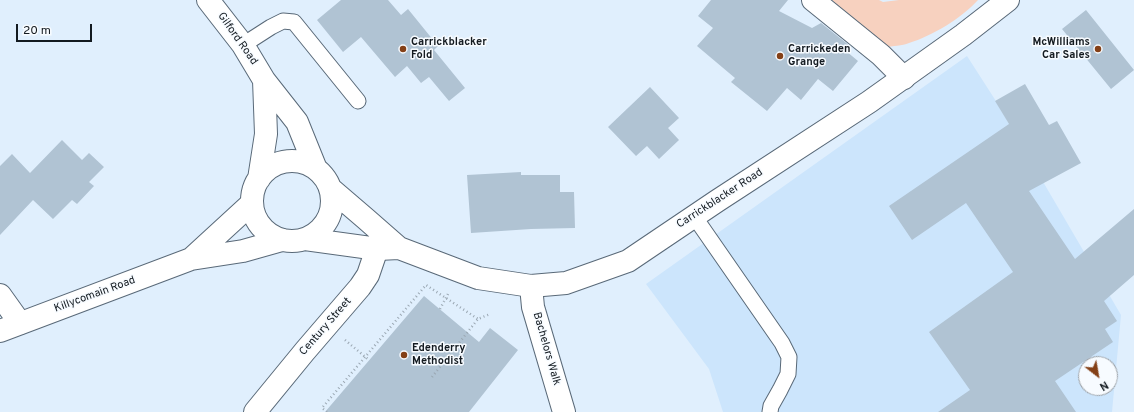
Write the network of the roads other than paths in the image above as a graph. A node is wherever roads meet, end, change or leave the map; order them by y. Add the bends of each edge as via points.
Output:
1 (208, 0) edge
2 (813, 0) edge
3 (1008, 0) edge
4 (244, 45) junction
5 (904, 78) junction
6 (264, 80) junction
7 (358, 101) dead end
8 (316, 169) junction
9 (259, 179) junction
10 (331, 189) junction
11 (252, 203) junction
12 (694, 216) junction
13 (305, 239) junction
14 (282, 240) junction
15 (386, 244) junction
16 (191, 260) junction
17 (531, 286) junction
18 (0, 295) edge
19 (20, 323) junction
20 (0, 331) edge
21 (255, 412) edge
22 (564, 412) edge
23 (770, 412) edge

1 - 4 main road, Gilford Road
2 - 5 main road via 881,55
3 - 5 main road, Carrickblacker Road
4 - 6 main road, Gilford Road
4 - 7 lane via 283,21 294,22
5 - 12 main road, Carrickblacker Road
6 - 8 main road, Gilford Road via 297,122
6 - 9 main road, Gilford Road via 266,134
8 - 9 main road via 304,163 278,163
8 - 10 main road
9 - 11 main road
10 - 13 main road via 333,202 330,215 316,234
10 - 15 main road, Carrickblacker Road
11 - 14 main road via 261,227
11 - 16 main road, Killycomain Road
12 - 17 main road, Carrickblacker Road via 628,261 566,283
12 - 23 lane via 782,342 789,357 788,374
13 - 14 main road via 294,242
13 - 15 main road, Carrickblacker Road
14 - 16 main road, Killycomain Road via 243,251
15 - 17 main road, Carrickblacker Road via 478,278
15 - 21 main road, Century Street via 360,287
16 - 19 main road, Killycomain Road
17 - 22 main road, Bachelors Walk via 533,307
18 - 19 main road
19 - 20 main road, Killycomain Road

